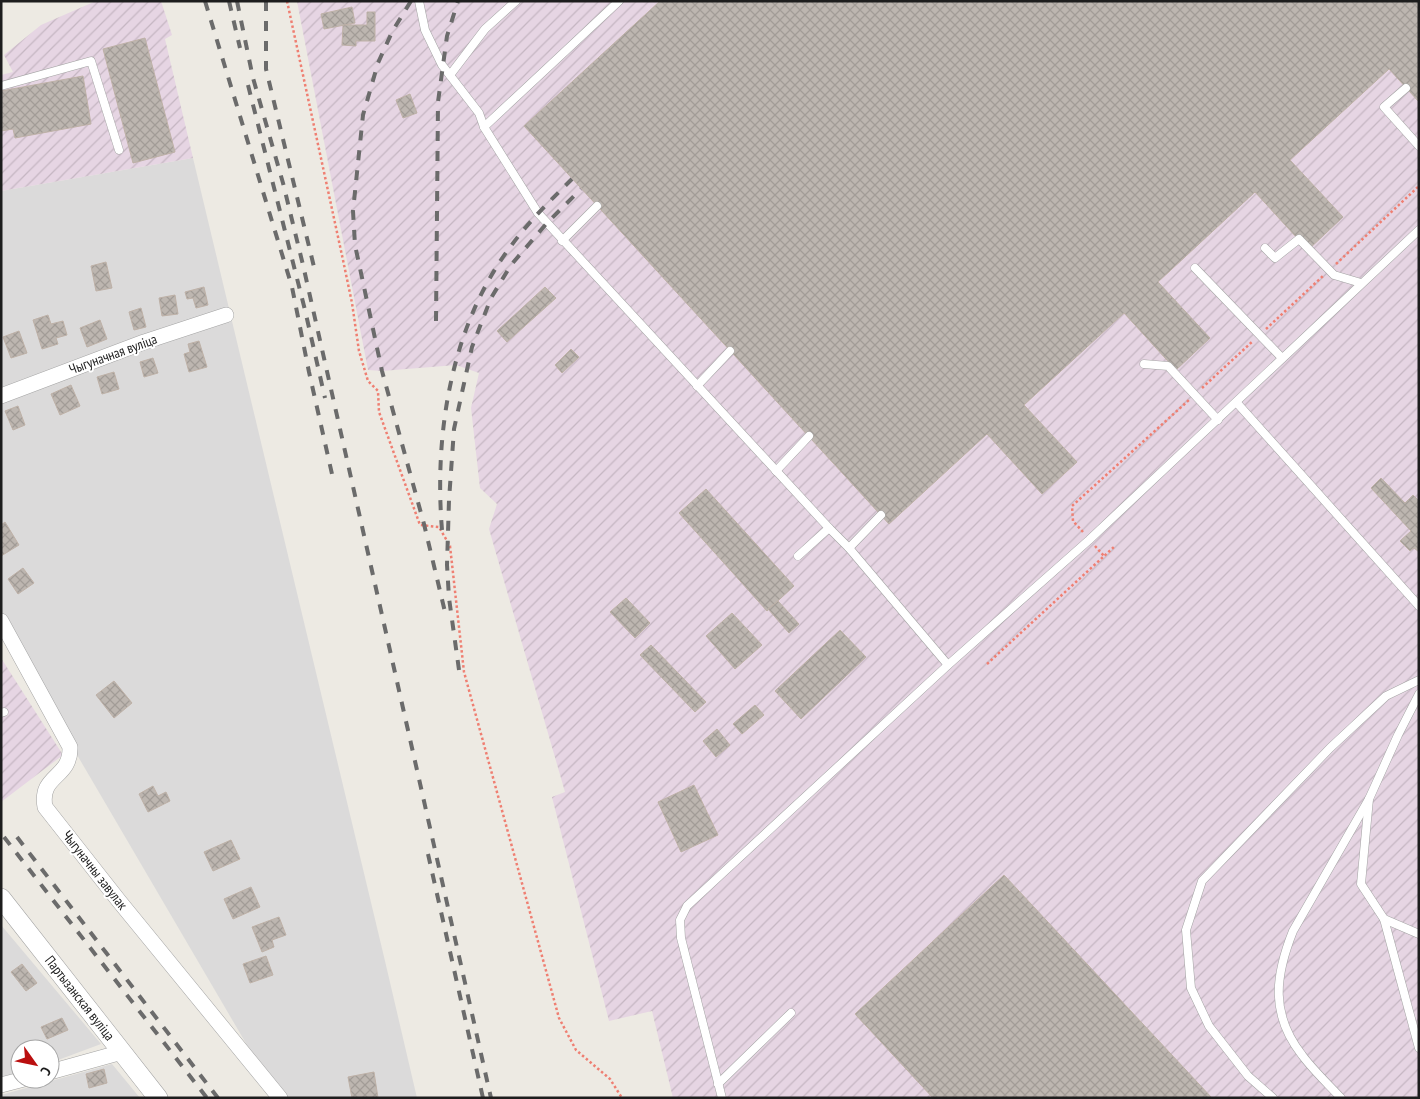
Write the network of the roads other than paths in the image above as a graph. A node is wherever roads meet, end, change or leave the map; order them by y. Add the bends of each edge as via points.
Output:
1 (419, 1) edge
2 (516, 1) edge
3 (620, 1) edge
4 (450, 75) junction
5 (1, 86) edge
6 (1406, 88) dead end
7 (484, 127) junction
8 (1419, 146) edge
9 (120, 150) dead end
10 (597, 206) dead end
11 (1419, 230) edge
12 (562, 241) junction
13 (1265, 248) dead end
14 (1195, 268) dead end
15 (1362, 283) junction
16 (226, 315) dead end
17 (730, 351) dead end
18 (1282, 358) junction
19 (1144, 364) dead end
20 (697, 386) junction
21 (1, 396) edge
22 (1236, 403) junction
23 (1218, 420) junction
24 (808, 436) dead end
25 (776, 470) junction
26 (881, 515) dead end
27 (829, 528) junction
28 (849, 548) junction
29 (798, 556) dead end
30 (1419, 606) edge
31 (1, 621) edge
32 (948, 665) junction
33 (1419, 680) edge
34 (1419, 694) edge
35 (1369, 799) junction
36 (1, 898) edge
37 (1384, 919) junction
38 (1419, 934) edge
39 (791, 1013) dead end
40 (1419, 1048) edge
41 (122, 1052) junction
42 (60, 1069) edge
43 (718, 1084) junction
44 (158, 1098) edge
45 (280, 1098) edge
46 (722, 1098) edge
47 (1273, 1098) edge
48 (1341, 1098) edge

1 - 4 lane via 425,30
2 - 4 lane via 485,29
3 - 7 lane
4 - 7 lane via 479,113
5 - 9 lane via 91,62
6 - 8 lane via 1384,107
7 - 12 lane via 538,213
10 - 12 lane
11 - 15 lane
12 - 20 lane
13 - 15 lane via 1275,258 1299,239 1334,275
14 - 18 lane
15 - 18 lane
16 - 21 street, Чыгуначная вуліца
17 - 20 lane
18 - 22 lane
19 - 23 lane via 1168,366
20 - 25 lane
22 - 23 lane
22 - 30 lane
23 - 32 lane
24 - 25 lane
25 - 27 lane
26 - 28 lane
27 - 28 lane
27 - 29 lane
28 - 32 lane
31 - 45 street, Чыгуначны завулак via 70,747 66,766 47,785 43,796 45,807
32 - 43 lane via 686,906 680,920 681,938
33 - 47 lane via 1386,696 1330,748 1202,881 1186,930 1191,988 1209,1026 1248,1076
34 - 35 lane
35 - 37 lane via 1361,884
35 - 48 lane via 1293,931 1285,951 1277,993 1283,1022 1301,1054
36 - 41 street, Партызанская вуліца
37 - 38 lane
37 - 40 lane
39 - 43 lane
41 - 42 street
41 - 44 street, Партызанская вуліца
43 - 46 lane

